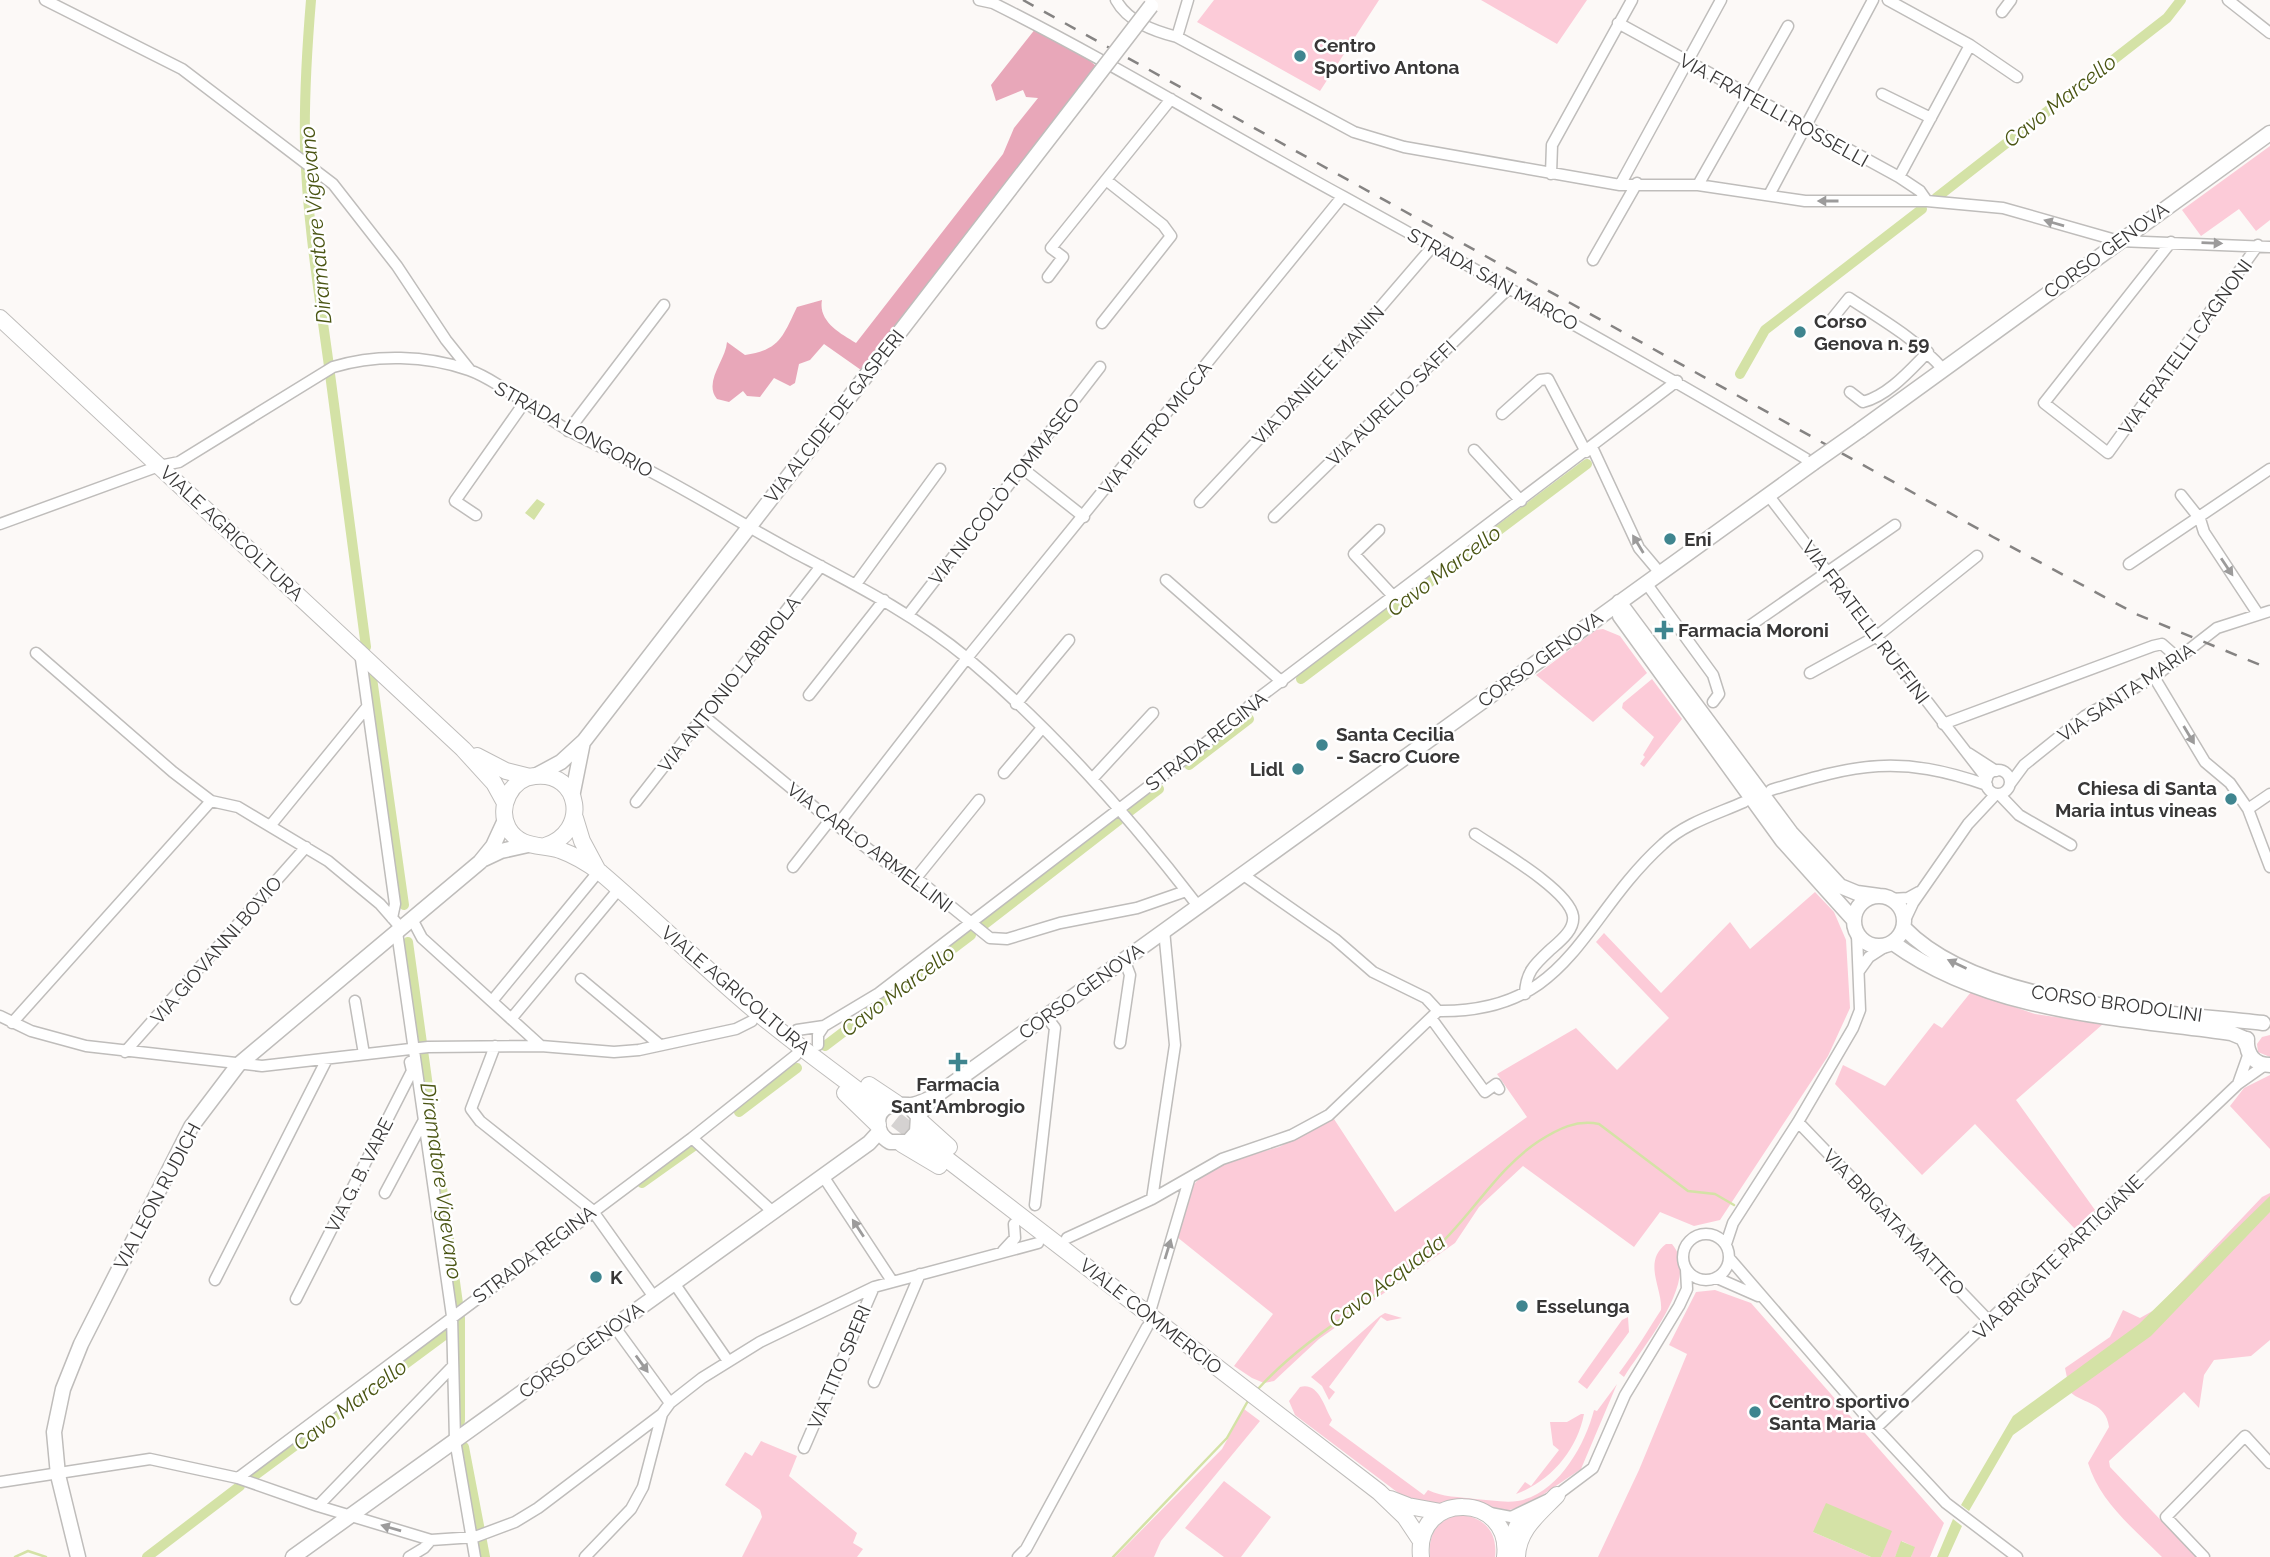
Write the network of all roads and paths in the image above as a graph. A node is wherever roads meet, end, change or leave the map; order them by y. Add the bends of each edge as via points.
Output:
1 (46, 0) edge
2 (979, 0) edge
3 (1116, 0) edge
4 (1188, 0) edge
5 (1632, 0) edge
6 (1721, 0) edge
7 (1873, 0) edge
8 (1888, 0) edge
9 (2011, 0) edge
10 (2228, 0) edge
11 (1154, 3) edge
12 (2002, 12) dead end
13 (1618, 23) junction
14 (1788, 26) dead end
15 (2270, 33) edge
16 (1177, 37) junction
17 (1970, 45) junction
18 (1685, 62) junction
19 (2017, 77) dead end
20 (1882, 94) dead end
21 (1748, 95) junction
22 (1171, 99) junction
23 (1931, 118) junction
24 (1806, 128) junction
25 (2270, 133) edge
26 (1551, 174) junction
27 (1899, 177) junction
28 (1106, 180) junction
29 (1637, 183) junction
30 (1620, 185) junction
31 (1698, 185) junction
32 (1769, 195) junction
33 (1342, 197) junction
34 (1927, 201) junction
35 (2119, 241) junction
36 (2171, 242) junction
37 (2258, 245) junction
38 (1433, 246) junction
39 (2270, 247) edge
40 (1593, 260) dead end
41 (1048, 276) dead end
42 (1508, 289) junction
43 (664, 305) dead end
44 (0, 318) edge
45 (1832, 319) dead end
46 (1102, 323) dead end
47 (1928, 352) junction
48 (1100, 367) dead end
49 (1942, 368) junction
50 (470, 370) junction
51 (1677, 381) junction
52 (1850, 391) dead end
53 (524, 403) junction
54 (1502, 414) dead end
55 (568, 431) junction
56 (1589, 449) junction
57 (1474, 450) dead end
58 (1813, 463) junction
59 (159, 466) junction
60 (1022, 468) junction
61 (940, 469) dead end
62 (2270, 469) edge
63 (1768, 495) junction
64 (2181, 495) dead end
65 (1521, 501) junction
66 (1200, 502) dead end
67 (476, 515) dead end
68 (1084, 517) junction
69 (1274, 517) dead end
70 (2200, 519) junction
71 (0, 524) edge
72 (1895, 525) dead end
73 (748, 528) junction
74 (1379, 530) dead end
75 (1978, 556) dead end
76 (2130, 564) dead end
77 (821, 566) junction
78 (1829, 572) junction
79 (1660, 573) junction
80 (1166, 580) dead end
81 (856, 584) junction
82 (1642, 586) junction
83 (1393, 596) junction
84 (884, 600) junction
85 (1616, 604) junction
86 (2270, 611) edge
87 (2258, 614) junction
88 (908, 615) junction
89 (1588, 624) junction
90 (1751, 625) dead end
91 (1635, 629) junction
92 (1877, 636) junction
93 (1069, 640) dead end
94 (36, 653) dead end
95 (361, 653) junction
96 (967, 659) junction
97 (2179, 659) junction
98 (1810, 673) dead end
99 (2154, 677) junction
100 (1282, 682) junction
101 (809, 695) dead end
102 (1713, 702) dead end
103 (1016, 704) junction
104 (367, 707) junction
105 (1153, 713) dead end
106 (705, 717) junction
107 (1943, 724) junction
108 (1042, 728) junction
109 (583, 741) junction
110 (463, 749) junction
111 (1963, 749) junction
112 (1004, 773) dead end
113 (1954, 775) junction
114 (532, 776) junction
115 (1093, 778) junction
116 (1996, 784) junction
117 (1771, 790) dead end
118 (2270, 794) edge
119 (572, 797) junction
120 (979, 800) dead end
121 (211, 801) junction
122 (636, 802) dead end
123 (1744, 802) dead end
124 (505, 803) junction
125 (1119, 808) junction
126 (2248, 809) junction
127 (575, 818) junction
128 (836, 819) junction
129 (505, 820) junction
130 (270, 826) junction
131 (1475, 834) dead end
132 (528, 845) junction
133 (2071, 845) dead end
134 (545, 846) junction
135 (306, 847) junction
136 (480, 862) junction
137 (793, 867) dead end
138 (2270, 867) edge
139 (599, 871) junction
140 (1242, 874) junction
141 (916, 878) junction
142 (619, 889) junction
143 (1925, 889) junction
144 (1186, 891) junction
145 (1885, 897) junction
146 (1198, 906) junction
147 (1853, 919) junction
148 (970, 923) junction
149 (401, 924) junction
150 (1904, 924) junction
151 (1164, 930) junction
152 (1857, 935) junction
153 (1889, 944) junction
154 (1124, 959) junction
155 (1859, 971) junction
156 (581, 979) dead end
157 (719, 979) junction
158 (1525, 994) junction
159 (355, 1001) dead end
160 (492, 1001) junction
161 (1434, 1015) junction
162 (0, 1016) edge
163 (1046, 1016) junction
164 (511, 1019) junction
165 (752, 1021) junction
166 (12, 1023) junction
167 (2267, 1023) edge
168 (824, 1026) junction
169 (797, 1030) junction
170 (1120, 1044) dead end
171 (660, 1045) junction
172 (818, 1045) junction
173 (495, 1046) junction
174 (541, 1046) junction
175 (418, 1048) junction
176 (2248, 1049) junction
177 (125, 1052) junction
178 (364, 1054) junction
179 (796, 1055) junction
180 (327, 1059) junction
181 (238, 1065) junction
182 (2267, 1065) edge
183 (2238, 1084) junction
184 (1499, 1089) dead end
185 (877, 1105) tunnel mouth
186 (910, 1111) junction
187 (425, 1118) junction
188 (1798, 1122) junction
189 (881, 1132) junction
190 (692, 1138) junction
191 (922, 1139) tunnel mouth
192 (902, 1144) junction
193 (823, 1176) junction
194 (1189, 1180) junction
195 (385, 1193) dead end
196 (1152, 1199) junction
197 (1035, 1205) dead end
198 (592, 1210) junction
199 (773, 1212) junction
200 (1733, 1223) junction
201 (1014, 1224) junction
202 (1716, 1236) junction
203 (1067, 1238) junction
204 (1038, 1242) junction
205 (1726, 1244) junction
206 (1003, 1251) junction
207 (1730, 1259) junction
208 (1686, 1269) junction
209 (920, 1274) junction
210 (1714, 1279) junction
211 (215, 1280) dead end
212 (892, 1281) junction
213 (674, 1283) junction
214 (874, 1287) junction
215 (654, 1297) junction
216 (296, 1299) dead end
217 (1764, 1299) junction
218 (1679, 1306) junction
219 (457, 1312) junction
220 (1148, 1321) junction
221 (1990, 1322) junction
222 (614, 1326) junction
223 (728, 1361) junction
224 (453, 1367) junction
225 (874, 1382) dead end
226 (670, 1403) junction
227 (662, 1413) junction
228 (1876, 1428) junction
229 (455, 1440) junction
230 (804, 1448) dead end
231 (2270, 1463) edge
232 (58, 1475) junction
233 (238, 1478) junction
234 (0, 1482) edge
235 (1379, 1492) junction
236 (1553, 1498) junction
237 (318, 1506) junction
238 (1480, 1510) junction
239 (1441, 1512) junction
240 (350, 1516) junction
241 (473, 1536) junction
242 (431, 1540) junction
243 (1421, 1549) edge
244 (1509, 1553) edge
245 (78, 1557) edge
246 (293, 1557) edge
247 (409, 1557) edge
248 (475, 1557) edge
249 (585, 1557) edge
250 (1018, 1557) edge
251 (2017, 1557) edge
252 (2204, 1557) edge

1 - 50 street via 182,69 333,184
2 - 22 street, STRADA SAN MARCO via 1080,46
3 - 16 street via 1121,9 1152,31
4 - 16 street
5 - 13 street
6 - 18 street
7 - 24 street
8 - 17 street
9 - 12 street
10 - 15 street
11 - 73 main road, VIA ALCIDE DE GASPERI, bridge
13 - 18 street, VIA FRATELLI ROSSELLI
13 - 26 street via 1552,145
14 - 21 street
16 - 26 street via 1353,132 1404,147
17 - 19 street
17 - 23 street
18 - 21 street, VIA FRATELLI ROSSELLI
18 - 30 street
20 - 23 street
21 - 24 street, VIA FRATELLI ROSSELLI
21 - 31 street
22 - 28 street
22 - 33 street, STRADA SAN MARCO
23 - 27 street
24 - 27 street, VIA FRATELLI ROSSELLI
24 - 32 street
25 - 35 main road, CORSO GENOVA
26 - 30 street
27 - 34 street, VIA FRATELLI ROSSELLI
28 - 41 street via 1051,248 1063,257
28 - 46 street via 1171,236
29 - 30 street
29 - 31 street
29 - 40 street
31 - 32 street
34 -> 32 street via 1805,201
33 - 38 street, STRADA SAN MARCO
33 - 68 street, VIA PIETRO MICCA
35 -> 34 street via 2003,208
35 - 36 street
35 - 49 main road, CORSO GENOVA
36 -> 37 street
36 - 37 street, VIA FRATELLI CAGNONI via 2044,403 2108,453
37 - 39 street
38 - 42 street, STRADA SAN MARCO
38 - 66 street, VIA DANIELE MANIN
42 - 51 street, STRADA SAN MARCO
42 - 69 street, VIA AURELIO SAFFI
43 - 55 street
44 - 59 main road, VIALE AGRICOLTURA
45 - 47 street via 1849,298
47 - 49 street
47 - 52 street via 1871,400 1863,402
48 - 60 street, VIA NICCOLÒ TOMMASEO
49 - 58 main road, CORSO GENOVA, bridge
50 - 53 street, STRADA LONGORIO
50 - 59 street, STRADA LONGORIO via 383,358 333,367 179,462
51 - 56 street, STRADA REGINA
51 - 58 street, STRADA SAN MARCO
53 - 55 street, STRADA LONGORIO
53 - 67 street via 455,501
54 - 56 street via 1540,380 1548,379
55 - 73 street, STRADA LONGORIO
56 - 65 street, STRADA REGINA
79 -> 56 street via 1639,548
57 - 65 street
58 - 63 main road, CORSO GENOVA
59 - 71 street, STRADA LONGORIO
59 - 95 main road, VIALE AGRICOLTURA
60 - 68 street
60 - 88 street, VIA NICCOLÒ TOMMASEO
61 - 81 street
62 - 70 street
63 - 78 street, VIA FRATELLI RUFFINI
63 - 79 main road, CORSO GENOVA
64 - 70 street
65 - 83 street, STRADA REGINA
68 - 96 street, VIA PIETRO MICCA
70 - 76 street
70 -> 87 street via 2203,532
72 - 78 street
73 - 77 street, STRADA LONGORIO
73 - 109 main road, VIA ALCIDE DE GASPERI
74 - 83 street via 1354,554
75 - 92 street
77 - 81 street, STRADA LONGORIO
77 - 106 street, VIA ANTONIO LABRIOLA
78 - 90 street
78 - 92 street, VIA FRATELLI RUFFINI
79 - 82 main road, CORSO GENOVA
80 - 100 street
81 - 84 street, STRADA LONGORIO
82 - 85 main road, CORSO GENOVA
82 - 91 main road
82 - 102 street via 1713,675 1719,694
83 - 100 street, STRADA REGINA
84 - 88 street, STRADA LONGORIO
84 - 101 street
85 - 89 main road, CORSO GENOVA
85 - 91 main road
86 - 87 street, VIA SANTA MARIA
87 - 97 street, VIA SANTA MARIA via 2217,628
88 - 96 street, STRADA LONGORIO
89 - 91 main road
89 - 140 main road, CORSO GENOVA
91 - 145 main road via 1799,843 1845,890
91 - 147 main road via 1782,840
92 - 98 street
92 - 107 street, VIA FRATELLI RUFFINI
93 - 103 street
94 - 121 street
95 - 104 street
95 - 110 main road, VIALE AGRICOLTURA
96 - 103 street, STRADA LONGORIO
96 - 128 street, VIA PIETRO MICCA
97 - 99 street, VIA SANTA MARIA
97 - 107 street via 2162,644 2153,646
99 - 116 street, VIA SANTA MARIA via 2085,716
99 -> 126 street via 2205,762 2230,783
100 - 125 street, STRADA REGINA
103 - 108 street, STRADA LONGORIO
104 - 130 street
104 - 149 street
105 - 115 street
106 - 122 street, VIA ANTONIO LABRIOLA
106 - 128 street, VIA CARLO ARMELLINI
107 - 111 street, VIA FRATELLI RUFFINI
108 - 112 street
108 - 115 street, STRADA LONGORIO
109 - 114 main road, VIA ALCIDE DE GASPERI via 561,762
109 - 119 main road, VIA ALCIDE DE GASPERI
110 - 114 main road, VIALE AGRICOLTURA via 506,771
110 - 124 main road, VIALE AGRICOLTURA via 494,783
111 - 113 street via 1963,763
111 - 116 street, VIA FRATELLI RUFFINI
113 - 116 street
113 - 117 street via 1898,764 1860,766
114 - 119 main road, VIALE AGRICOLTURA via 553,778
114 - 124 main road via 514,786
115 - 125 street, STRADA LONGORIO
116 - 133 street, VIA FRATELLI RUFFINI via 2019,815
116 - 143 street
118 - 126 street
119 - 127 main road, VIALE AGRICOLTURA
120 - 141 street
121 - 130 street via 238,807
121 - 166 street
123 - 158 street via 1678,832 1663,844 1614,895 1552,976
124 - 129 main road
125 - 144 street, STRADA LONGORIO
125 - 148 street, STRADA REGINA
126 - 138 street
127 - 134 main road via 564,837
127 - 139 main road, VIALE AGRICOLTURA
128 - 137 street, VIA PIETRO MICCA
128 - 141 street, VIA CARLO ARMELLINI via 888,864
129 - 132 main road via 513,835
129 - 136 main road
130 - 135 street
131 - 158 street via 1547,885 1573,915 1565,936 1530,968
132 - 134 main road, VIALE AGRICOLTURA
132 - 136 main road
134 - 139 main road, VIALE AGRICOLTURA
135 - 149 street
135 - 177 street, VIA GIOVANNI BOVIO
136 - 149 main road, VIA LEON RUDICH
139 - 142 main road, VIALE AGRICOLTURA
139 - 160 street
140 - 146 main road, CORSO GENOVA
140 - 161 street via 1335,939 1373,972 1418,993
141 - 148 street, VIA CARLO ARMELLINI
142 - 157 main road, VIALE AGRICOLTURA
142 - 164 street
143 - 145 street via 1908,898
143 - 150 street
144 - 146 street, STRADA LONGORIO
144 - 148 street, VIA CARLO ARMELLINI via 1138,908 1007,939 986,937
145 - 147 main road via 1867,898
145 - 150 main road, CORSO BRODOLINI via 1901,908
146 - 151 main road, CORSO GENOVA
147 - 152 main road
148 - 168 street, STRADA REGINA via 879,993
149 - 160 street
149 - 175 street
149 - 181 main road, VIA LEON RUDICH
150 - 153 main road
167 -> 150 main road, CORSO BRODOLINI via 2051,997 2014,987 1923,948
151 - 154 main road, CORSO GENOVA
151 - 196 street via 1175,1045
152 - 153 main road, CORSO BRODOLINI via 1870,945
152 - 155 street
153 - 155 street via 1869,957
153 - 176 main road, CORSO BRODOLINI via 1917,961 2010,998 2047,1008 2231,1033 2243,1038
154 - 163 main road, CORSO GENOVA
154 - 170 street via 1130,975
155 - 188 street via 1860,1010 1853,1028
156 - 171 street
157 - 165 main road
157 - 169 main road via 752,995
157 - 185 main road, VIALE AGRICOLTURA
158 - 161 street via 1473,1012
159 - 178 street
160 - 164 street
161 - 184 street via 1485,1092 1496,1084
161 - 194 street via 1329,1115 1292,1135 1222,1159
162 - 166 street
163 - 186 main road, CORSO GENOVA
163 - 197 street via 1055,1028
164 - 174 street
165 - 171 street via 736,1029
165 - 179 main road
166 - 177 street via 86,1046
167 - 176 main road, CORSO BRODOLINI via 2250,1031
168 - 169 street, STRADA REGINA
168 - 172 street
169 - 172 main road
171 - 174 street via 614,1052
172 - 186 main road
173 - 174 street
173 - 175 street
173 - 198 street via 471,1109
175 - 178 street
175 - 187 street
175 - 216 street, VIA G. B. VARE via 412,1071
176 - 182 main road, CORSO BRODOLINI
176 - 183 street, VIA BRIGATE PARTIGIANE
177 - 181 street
178 - 180 street
179 - 189 main road via 858,1103
179 - 190 street, STRADA REGINA
180 - 181 street
180 - 211 street
181 - 232 main road, VIA LEON RUDICH via 191,1126 81,1344 63,1389 54,1432
182 - 183 street, VIA BRIGATE PARTIGIANE
183 - 221 street, VIA BRIGATE PARTIGIANE
186 - 189 main road, CORSO GENOVA via 883,1110
186 - 192 main road, CORSO GENOVA via 914,1138
186 - 203 main road
187 - 195 street
187 - 219 street
188 - 200 street
188 - 221 street, VIA BRIGATA MATTEO
189 - 192 main road
189 - 193 main road, CORSO GENOVA
190 - 198 street, STRADA REGINA
190 - 199 street
191 - 220 main road, VIALE COMMERCIO
192 - 201 main road via 930,1159
193 - 199 main road, CORSO GENOVA
212 -> 193 street
194 - 196 street
220 -> 194 street
196 - 203 street
198 - 215 street
198 - 219 street, STRADA REGINA
199 - 213 main road, CORSO GENOVA
200 - 202 street
200 - 205 street
201 - 204 main road
201 - 206 street via 1015,1238
202 - 205 street
202 - 208 street via 1702,1234 1688,1243
203 - 220 main road via 1112,1272
204 - 206 street
204 - 220 main road
205 - 207 street
206 - 209 street
207 - 210 street
207 - 217 street
208 - 210 street via 1697,1279
208 - 218 street via 1687,1289
209 - 212 street
209 - 225 street
210 - 217 street
210 - 218 street
212 - 214 street
213 - 215 main road, CORSO GENOVA
213 - 223 street
214 - 223 street
214 - 230 street, VIA TITO SPERI
215 - 222 main road, CORSO GENOVA
217 - 228 street
218 - 236 street via 1625,1395 1593,1468
219 - 224 street
219 - 233 street, STRADA REGINA
220 - 235 main road, VIALE COMMERCIO
220 - 250 street
221 - 228 street, VIA BRIGATE PARTIGIANE
222 -> 226 street
222 - 229 main road, CORSO GENOVA
223 - 226 street
224 - 229 street
224 - 237 street
226 - 227 street
227 - 241 street via 538,1508 489,1534
227 - 249 street via 643,1487 631,1509
228 - 251 street via 1962,1515
229 - 240 main road, CORSO GENOVA
229 - 241 street
231 - 252 street via 2245,1436 2166,1517
232 - 233 street via 150,1459
232 - 234 street
232 - 245 main road, VIA LEON RUDICH
233 - 237 street
235 - 239 main road, VIALE COMMERCIO via 1408,1506
235 - 243 main road, VIALE COMMERCIO via 1405,1517
236 - 238 street via 1511,1517
236 - 244 main road
237 - 240 street
238 - 239 main road, VIALE COMMERCIO via 1465,1506
238 - 244 main road via 1498,1524
239 - 243 main road, VIALE COMMERCIO via 1428,1524
242 -> 240 street
240 - 246 main road, CORSO GENOVA
241 - 242 street
241 - 248 street
242 - 247 street

